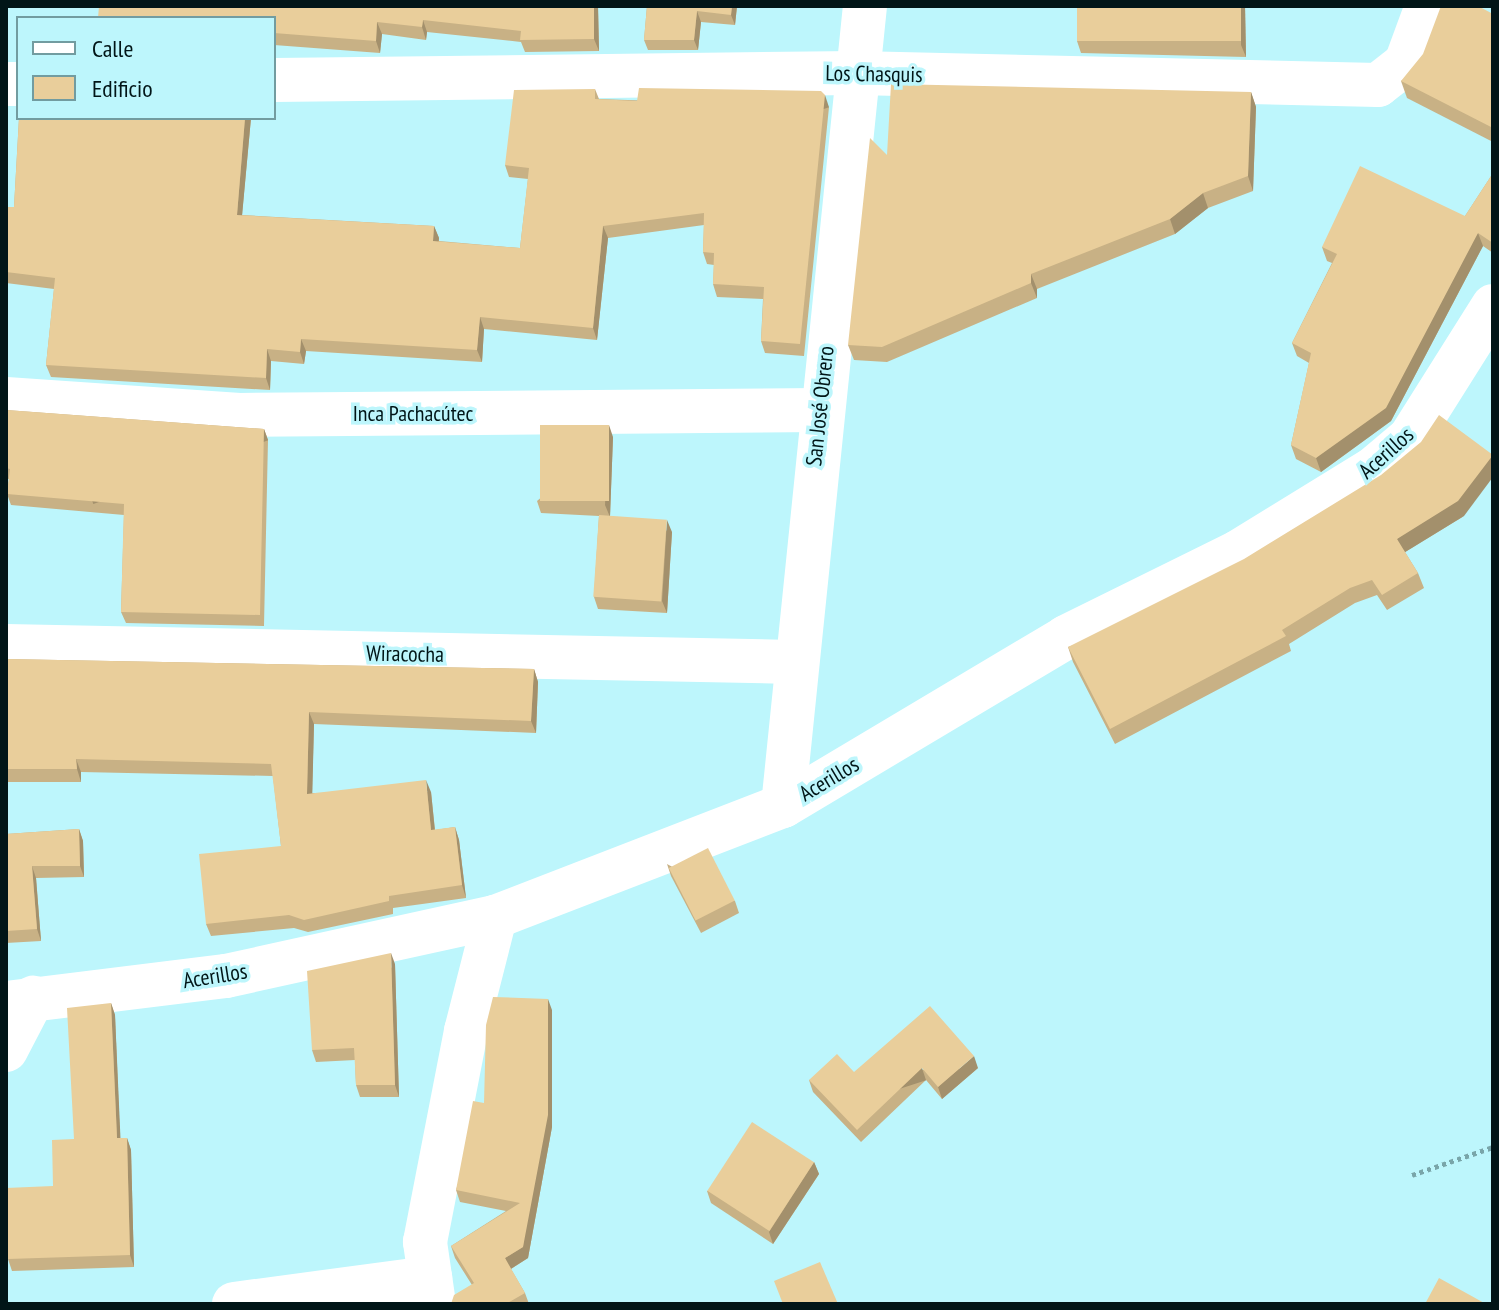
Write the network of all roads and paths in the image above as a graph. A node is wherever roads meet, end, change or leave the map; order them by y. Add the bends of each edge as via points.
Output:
1 (865, 6) edge
2 (1427, 6) edge
3 (856, 73) junction
4 (276, 80) edge
5 (1493, 306) edge
6 (6, 399) edge
7 (820, 410) junction
8 (11, 646) edge
9 (794, 662) junction
10 (783, 806) junction
11 (495, 917) junction
12 (20, 1000) edge
13 (6, 1050) edge
14 (1493, 1147) edge
15 (1412, 1175) dead end
16 (432, 1291) edge
17 (234, 1304) edge

1 - 3 street, San José Obrero
2 - 3 street, Los Chasquis via 1406,63 1378,85
3 - 4 street, Los Chasquis
3 - 7 street, San José Obrero
5 - 10 street, Acerillos via 1410,438 1373,469 1238,552 1066,637
6 - 7 street, Inca Pachacútec via 239,415
7 - 9 street, San José Obrero
8 - 9 street, Wiracocha
9 - 10 street, San José Obrero
10 - 11 street, Acerillos
11 - 12 street, Acerillos via 226,976
11 - 16 street via 466,1031 425,1242
12 - 13 street
14 - 15 path
16 - 17 street

